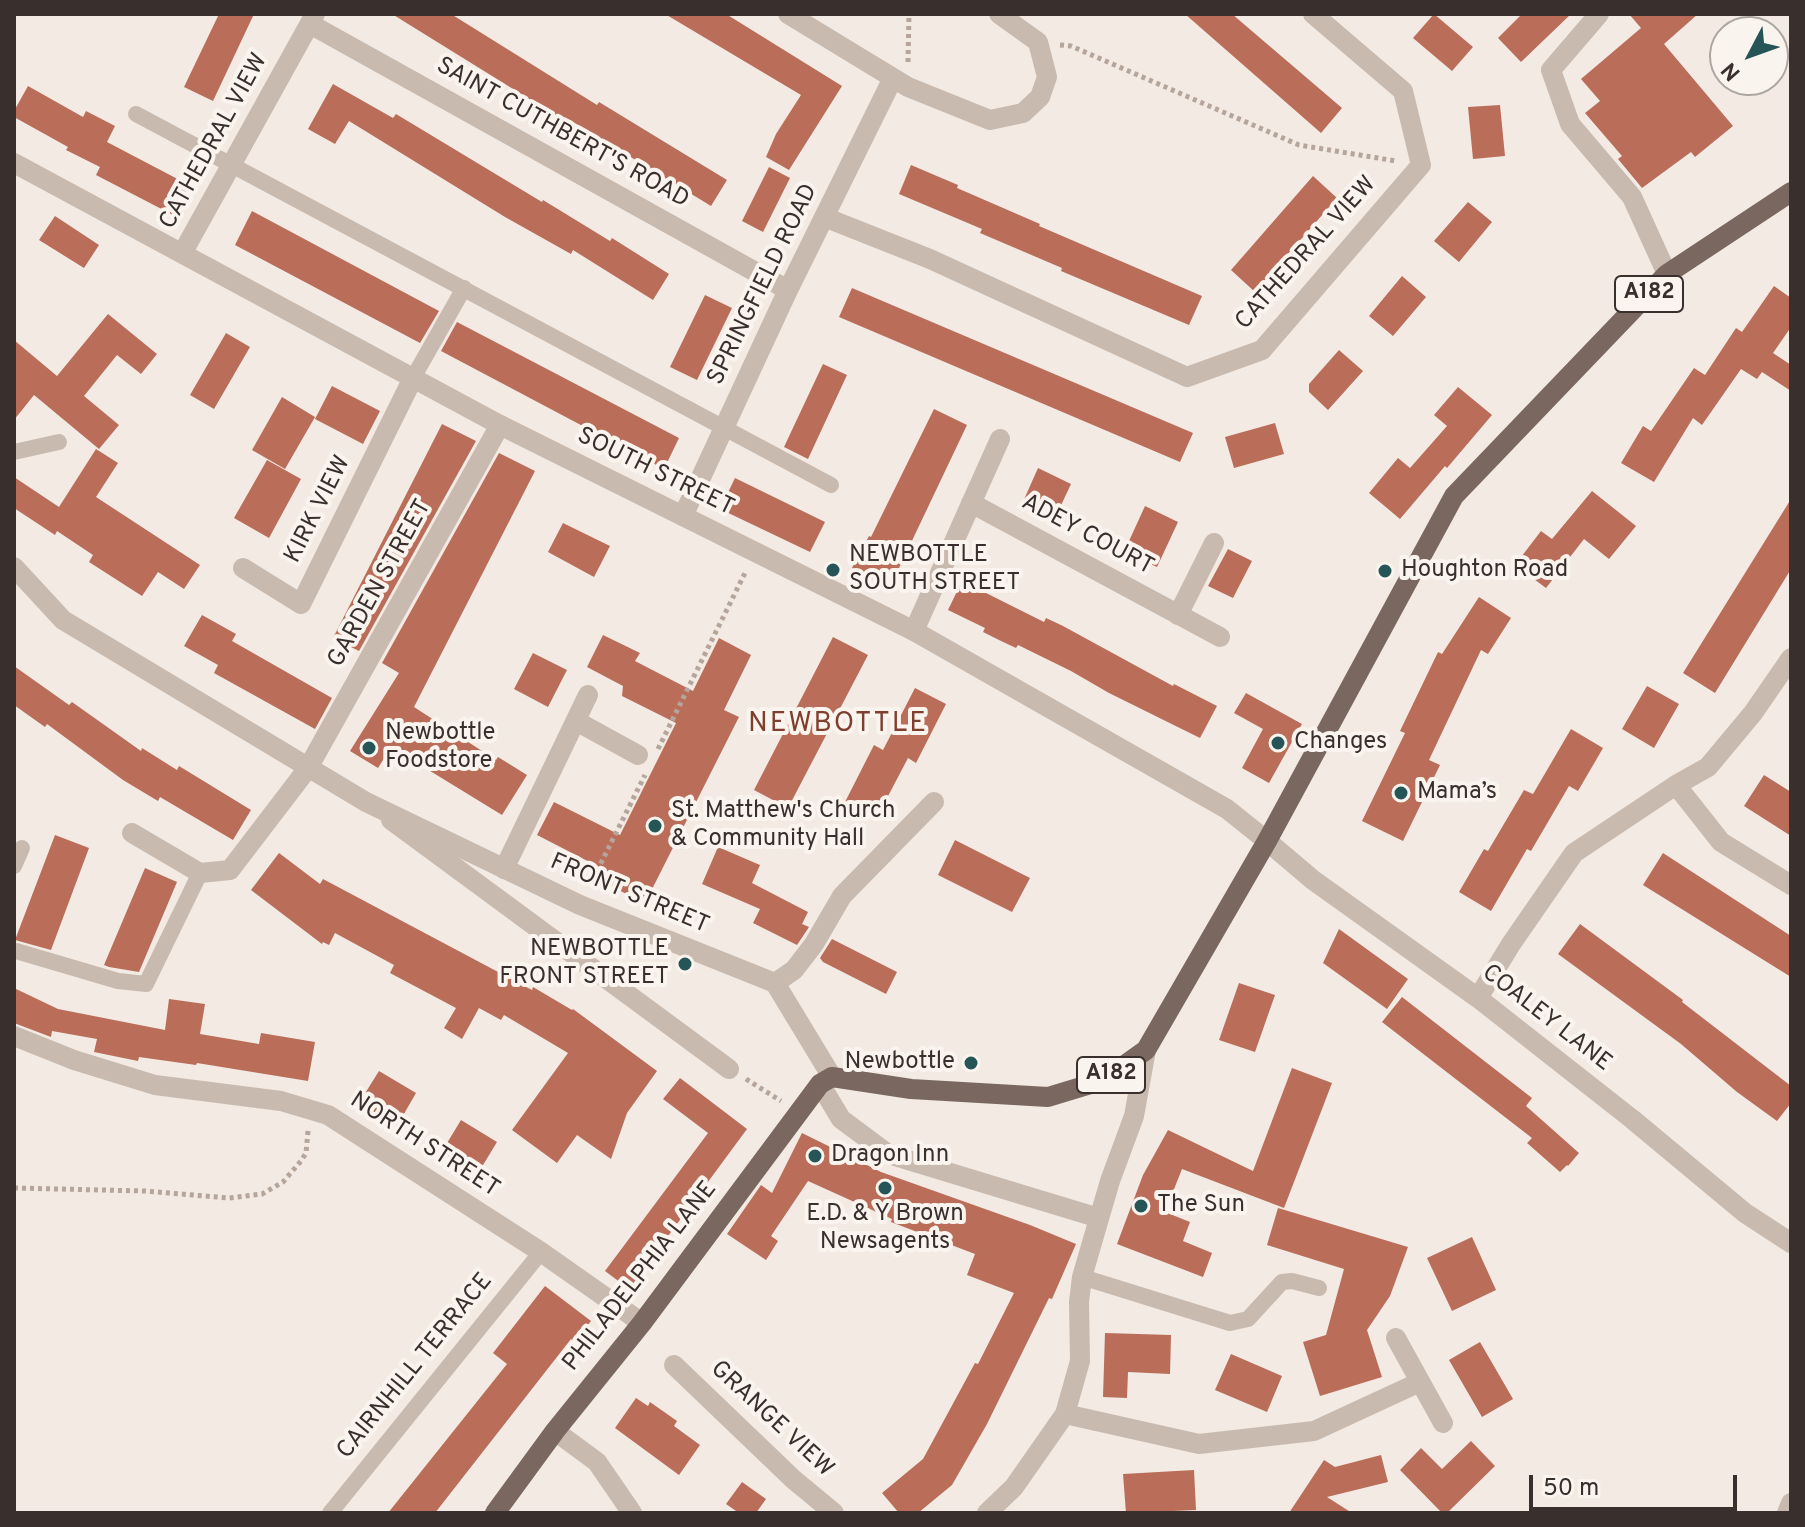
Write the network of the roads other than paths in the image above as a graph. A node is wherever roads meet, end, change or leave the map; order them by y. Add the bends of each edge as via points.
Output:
1 (788, 14) edge
2 (999, 14) edge
3 (1313, 14) edge
4 (1599, 14) edge
5 (312, 19) edge
6 (900, 82) junction
7 (136, 114) dead end
8 (14, 163) edge
9 (231, 166) junction
10 (1791, 192) edge
11 (824, 217) junction
12 (183, 252) junction
13 (1667, 274) junction
14 (464, 288) junction
15 (788, 290) junction
16 (413, 378) junction
17 (500, 425) junction
18 (724, 429) junction
19 (1000, 439) dead end
20 (59, 442) dead end
21 (14, 452) edge
22 (831, 485) dead end
23 (971, 503) junction
24 (683, 516) junction
25 (1214, 543) dead end
26 (14, 567) edge
27 (243, 568) dead end
28 (1178, 615) junction
29 (914, 631) junction
30 (1220, 637) dead end
31 (1791, 658) edge
32 (588, 695) dead end
33 (576, 721) junction
34 (649, 756) road end
35 (308, 768) junction
36 (1676, 785) junction
37 (366, 802) junction
38 (934, 802) dead end
39 (132, 833) dead end
40 (1267, 841) junction
41 (22, 848) dead end
42 (14, 866) edge
43 (504, 869) junction
44 (200, 873) junction
45 (1791, 885) edge
46 (16, 951) dead end
47 (775, 983) junction
48 (1478, 998) junction
49 (14, 1036) edge
50 (1146, 1050) junction
51 (729, 1069) road end
52 (826, 1080) junction
53 (1099, 1218) junction
54 (1791, 1243) edge
55 (541, 1252) junction
56 (1082, 1277) junction
57 (1319, 1288) dead end
58 (642, 1323) junction
59 (1396, 1338) dead end
60 (674, 1365) dead end
61 (1420, 1382) junction
62 (1065, 1414) junction
63 (1443, 1423) dead end
64 (555, 1431) junction
65 (1791, 1503) edge
66 (330, 1513) edge
67 (495, 1513) edge
68 (632, 1513) edge
69 (834, 1513) edge
70 (987, 1513) edge
71 (1787, 1513) edge

1 - 6 street
2 - 6 street via 1038,42 1047,77 1040,97 1023,113 990,120
3 - 11 street, CATHEDRAL VIEW via 1403,91 1421,165 1262,350 1187,377 930,259
4 - 13 street via 1551,70 1570,124 1632,197
5 - 9 street, CATHEDRAL VIEW
5 - 15 street, SAINT CUTHBERT'S ROAD
6 - 11 street, SPRINGFIELD ROAD
7 - 9 lane
8 - 12 street, SOUTH STREET
9 - 12 street, CATHEDRAL VIEW
9 - 14 lane
10 - 13 main road, A182
11 - 15 street, SPRINGFIELD ROAD
12 - 16 street, SOUTH STREET
13 - 40 main road, A182 via 1454,496
14 - 16 lane
14 - 18 lane
15 - 18 street, SPRINGFIELD ROAD
16 - 17 street, SOUTH STREET
16 - 27 street, KIRK VIEW via 301,604
17 - 24 street, SOUTH STREET
17 - 35 street, GARDEN STREET
18 - 22 lane
18 - 24 street, SPRINGFIELD ROAD
19 - 23 street
20 - 21 lane
23 - 28 street, ADEY COURT
23 - 29 street
24 - 29 street, SOUTH STREET
25 - 28 street
26 - 35 street, FRONT STREET via 63,620
28 - 30 street, ADEY COURT
29 - 40 street, SOUTH STREET via 1227,809
31 - 36 street via 1708,767
32 - 33 street
33 - 34 street
33 - 43 street
35 - 37 street, FRONT STREET
35 - 44 street, GARDEN STREET via 230,870
36 - 45 street via 1721,842
36 - 48 street via 1574,853
37 - 43 street, FRONT STREET
37 - 51 street, FRONT STREET
38 - 47 street via 842,896 794,970
39 - 44 street
40 - 48 street, COALEY LANE
40 - 50 main road, A182
41 - 42 lane
43 - 47 street, FRONT STREET
44 - 46 lane via 146,984
47 - 52 street
48 - 54 street, COALEY LANE via 1745,1213
49 - 55 street, NORTH STREET via 155,1085 281,1101 328,1115
50 - 52 main road, A182 via 1104,1080 1048,1097
50 - 53 street via 1134,1116
52 - 53 street via 841,1119 888,1154
52 - 58 main road, PHILADELPHIA LANE
53 - 56 street
55 - 58 street, NORTH STREET
55 - 66 lane, CAIRNHILL TERRACE
56 - 57 lane via 1230,1323 1248,1319 1282,1282
56 - 62 street via 1080,1361
58 - 64 main road, PHILADELPHIA LANE
59 - 61 street
60 - 69 street, GRANGE VIEW
61 - 62 street via 1314,1431 1199,1444
61 - 63 street
62 - 70 street via 1014,1487
64 - 67 main road, PHILADELPHIA LANE
64 - 68 street via 597,1462
65 - 71 street

